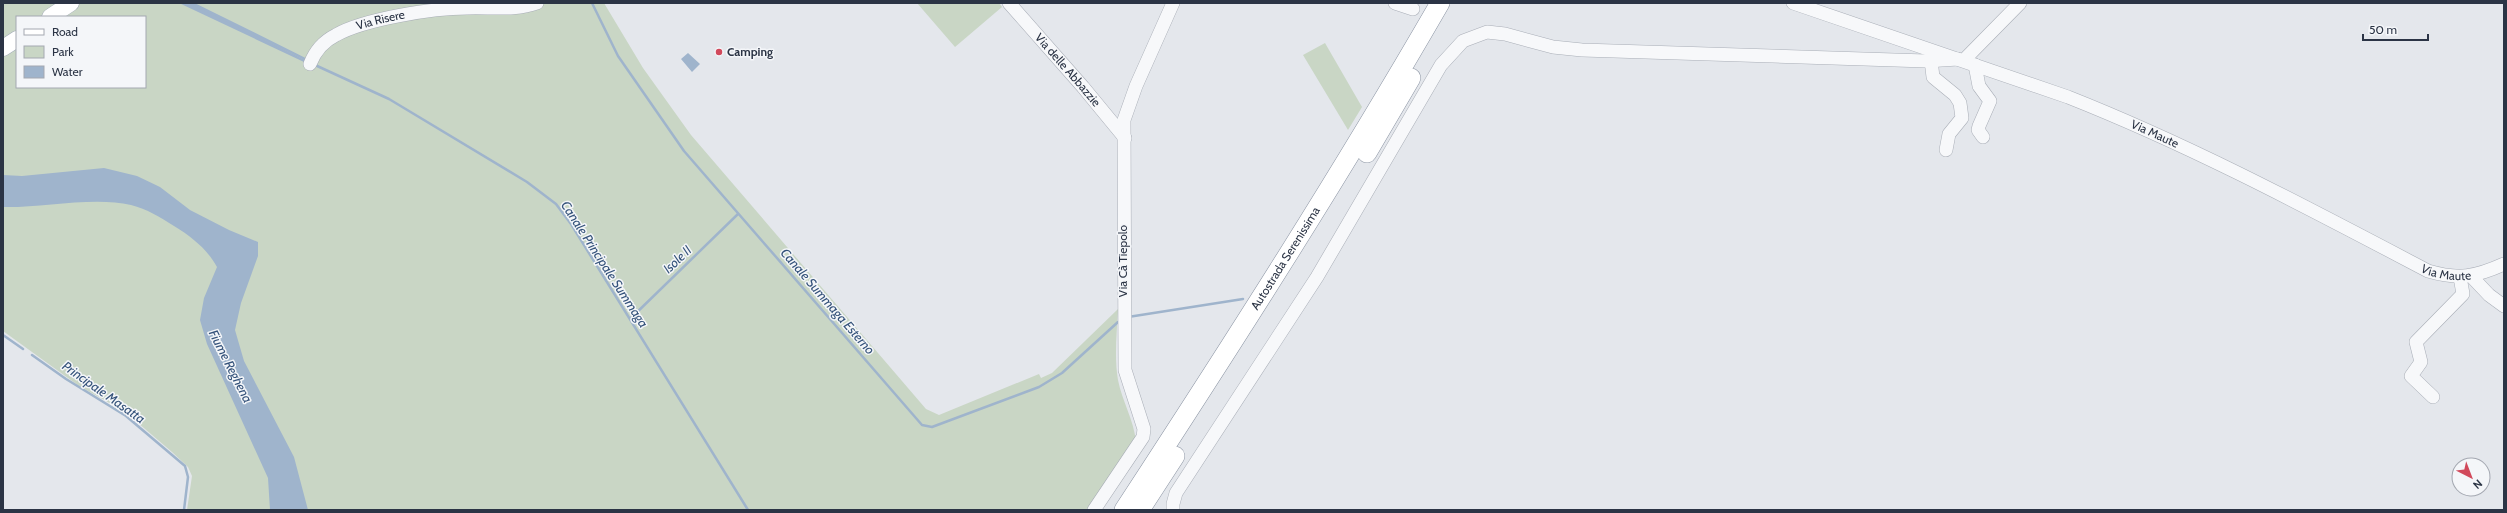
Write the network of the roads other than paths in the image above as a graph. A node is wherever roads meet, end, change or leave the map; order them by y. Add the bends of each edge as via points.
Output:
1 (71, 3) edge
2 (537, 3) edge
3 (1009, 3) edge
4 (1173, 3) edge
5 (1395, 3) edge
6 (1440, 3) edge
7 (1454, 3) edge
8 (1793, 3) edge
9 (2020, 3) edge
10 (1413, 9) dead end
11 (52, 16) edge
12 (1893, 37) junction
13 (16, 40) edge
14 (3, 48) edge
15 (1893, 60) junction
16 (1931, 60) junction
17 (1966, 61) junction
18 (310, 64) dead end
19 (1983, 137) dead end
20 (1125, 138) junction
21 (1946, 150) dead end
22 (2504, 264) edge
23 (2466, 276) junction
24 (2504, 306) edge
25 (2433, 397) dead end
26 (1094, 510) edge
27 (1124, 510) edge
28 (1140, 510) edge
29 (1173, 510) edge

1 - 11 main road
2 - 18 street, Via Risere via 519,7 448,9 365,24 335,35 314,53
3 - 20 street, Via delle Abbazzie
4 - 20 street, Via Cà Tiepolo via 1127,107 1124,120
5 - 10 street
6 - 27 highway, Autostrada Serenissima via 1248,321
7 - 28 highway, Autostrada Serenissima via 1396,105 1262,322
8 - 12 street, Via Maute
9 - 17 street
12 - 15 street
12 - 17 street, Via Maute
13 - 14 main road
15 - 16 street
15 - 29 street via 1582,50 1553,47 1505,34 1487,32 1463,41 1441,65 1317,277 1176,493
16 - 17 street
16 - 21 street via 1933,77 1950,88 1960,103 1962,118 1949,134
17 - 19 street via 1990,101 1978,130
17 - 23 street, Via Maute via 2112,114 2290,198 2428,271
20 - 26 street, Via Cà Tiepolo via 1124,370 1144,430 1136,450
22 - 23 street, Via Maute
23 - 24 street
23 - 25 street via 2462,294 2416,342 2421,362 2411,376

